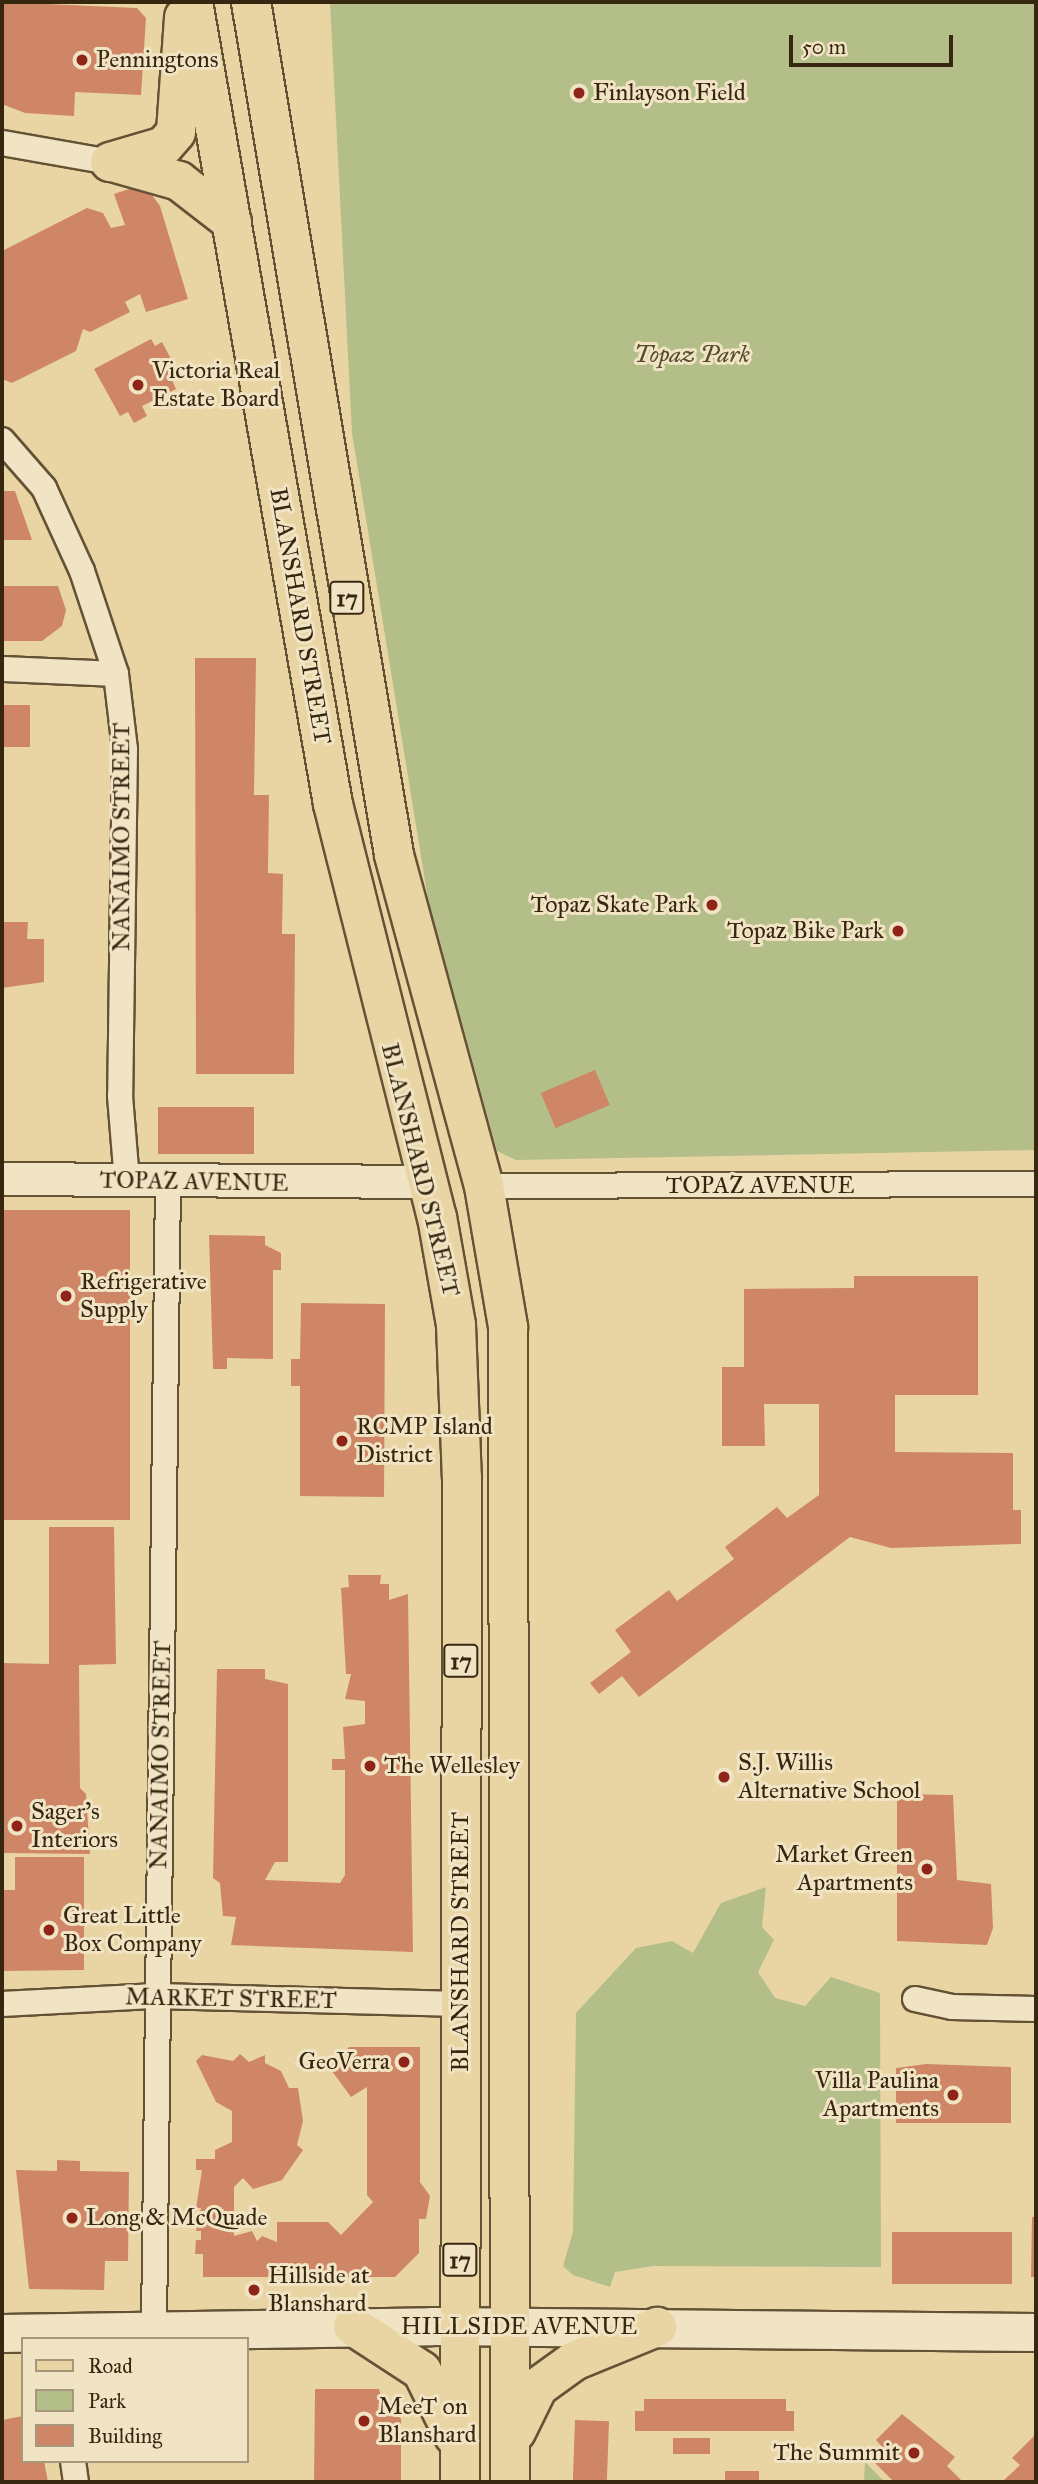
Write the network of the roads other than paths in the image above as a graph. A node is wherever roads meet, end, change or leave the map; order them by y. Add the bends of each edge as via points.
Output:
1 (187, 2) edge
2 (193, 2) edge
3 (251, 2) edge
4 (2, 143) edge
5 (110, 162) junction
6 (232, 222) junction
7 (2, 440) edge
8 (2, 669) edge
9 (116, 674) junction
10 (2, 1179) edge
11 (127, 1181) junction
12 (428, 1182) junction
13 (168, 1183) junction
14 (1036, 1184) edge
15 (484, 1186) junction
16 (512, 1480) junction
17 (157, 1996) junction
18 (915, 1998) dead end
19 (2, 2004) edge
20 (460, 2004) junction
21 (1036, 2009) edge
22 (353, 2326) junction
23 (459, 2326) junction
24 (512, 2326) junction
25 (154, 2327) junction
26 (657, 2328) junction
27 (1036, 2332) edge
28 (2, 2333) edge
29 (50, 2334) edge
30 (510, 2443) junction
31 (72, 2463) edge
32 (460, 2469) edge
33 (76, 2482) edge
34 (510, 2482) edge

1 - 5 main road via 178,42 176,132 164,146
2 - 6 main road, BLANSHARD STREET / 17
3 - 15 main road, BLANSHARD STREET / 17 via 394,855
4 - 5 street
5 - 6 main road via 179,181
6 - 12 main road, BLANSHARD STREET / 17 via 333,804
7 - 9 street, NANAIMO STREET via 44,488 82,571
8 - 9 street
9 - 11 street, NANAIMO STREET via 125,750 120,1096
10 - 11 street, TOPAZ AVENUE
11 - 13 street, TOPAZ AVENUE
12 - 13 street, TOPAZ AVENUE
12 - 16 main road via 449,1189 458,1201
12 - 20 main road, BLANSHARD STREET / 17 via 448,1267 460,1386
13 - 17 street, NANAIMO STREET
14 - 15 street, TOPAZ AVENUE
15 - 16 main road, BLANSHARD STREET / 17 via 508,1327
16 - 24 main road, BLANSHARD STREET / 17
17 - 19 street, MARKET STREET
17 - 20 street, MARKET STREET
17 - 25 street, NANAIMO STREET
18 - 21 street via 952,2007
20 - 23 main road, BLANSHARD STREET / 17
22 - 23 main road, HILLSIDE AVENUE
22 - 25 main road, HILLSIDE AVENUE
22 - 32 main road via 422,2371 445,2407
23 - 24 main road, HILLSIDE AVENUE
23 - 32 main road, BLANSHARD STREET / 17
24 - 26 main road, HILLSIDE AVENUE
24 - 30 main road, BLANSHARD STREET / 17
25 - 29 main road, HILLSIDE AVENUE
26 - 27 main road, HILLSIDE AVENUE
26 - 30 main road via 574,2361 538,2387
28 - 29 main road, HILLSIDE AVENUE
30 - 34 main road, BLANSHARD STREET / 17
31 - 33 street

